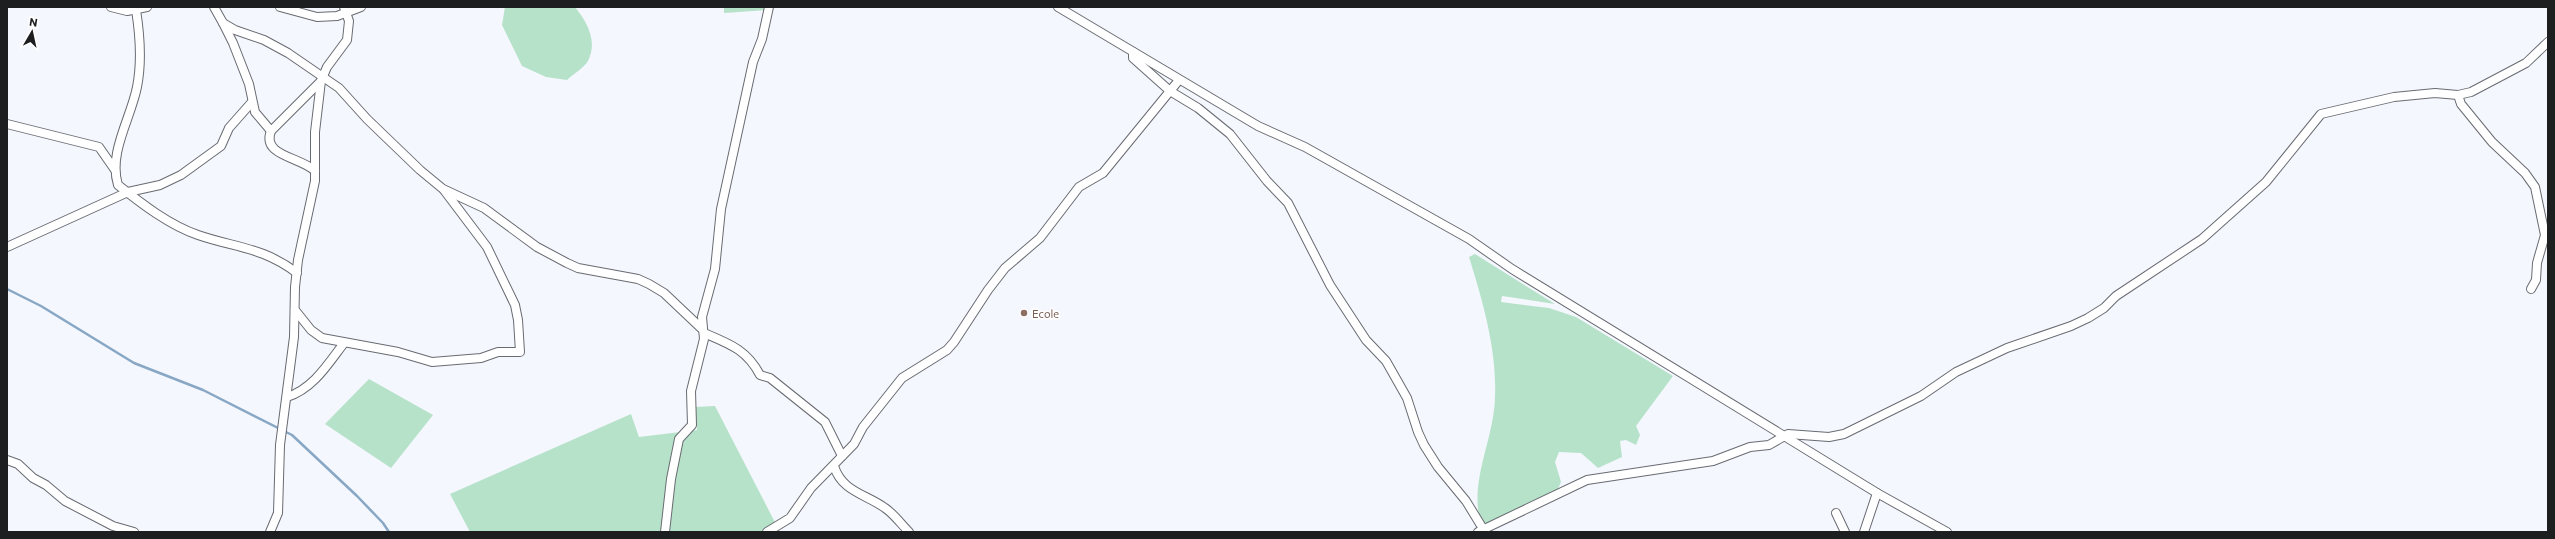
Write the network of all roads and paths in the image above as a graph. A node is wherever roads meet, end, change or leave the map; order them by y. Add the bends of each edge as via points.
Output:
1 (111, 7) edge
2 (147, 7) edge
3 (214, 7) edge
4 (280, 7) edge
5 (361, 7) edge
6 (769, 7) edge
7 (1058, 7) edge
8 (136, 10) junction
9 (344, 10) edge
10 (223, 23) junction
11 (2548, 42) edge
12 (1133, 52) junction
13 (322, 78) junction
14 (1179, 80) junction
15 (1170, 91) junction
16 (2458, 95) junction
17 (252, 102) junction
18 (7, 124) edge
19 (271, 131) junction
20 (115, 170) junction
21 (315, 171) junction
22 (443, 189) junction
23 (128, 192) junction
24 (7, 247) edge
25 (297, 273) junction
26 (2531, 289) dead end
27 (295, 310) junction
28 (703, 331) junction
29 (344, 343) junction
30 (287, 397) junction
31 (1784, 436) junction
32 (842, 456) junction
33 (7, 460) edge
34 (834, 466) junction
35 (1877, 493) junction
36 (1836, 513) dead end
37 (1482, 531) edge
38 (134, 532) edge
39 (270, 532) edge
40 (665, 532) edge
41 (767, 532) edge
42 (909, 532) edge
43 (1845, 532) edge
44 (1864, 532) edge
45 (1947, 532) edge

1 - 8 street via 126,11
2 - 8 street
3 - 10 street
4 - 9 street via 313,17 337,16
5 - 9 street
6 - 28 street via 762,39 753,62 721,209 715,269 702,317
7 - 12 street
8 - 20 street via 140,36 137,86
9 - 13 street via 349,21 347,40
10 - 13 street via 264,40
10 - 17 street via 233,42
11 - 16 street via 2526,63 2483,86
12 - 14 street
12 - 15 street via 1133,58
13 - 19 street
13 - 21 street via 314,132
13 - 22 street via 339,88 367,119
14 - 15 street
14 - 31 street via 1258,126 1305,147 1470,239 1512,269
15 - 32 street via 1103,173 1079,187 1040,238 1005,268 947,350 902,378 890,391 863,427 854,444
15 - 37 street via 1198,108 1230,134 1288,203 1330,285 1366,340 1386,361 1408,398 1424,445 1474,514
16 - 26 street via 2461,104 2492,142 2526,173 2535,187 2545,235 2536,263 2536,280
16 - 31 street via 2435,93 2394,97 2321,114 2266,182 2202,239 2116,296 2104,308 2071,326 2007,348 1956,372 1921,396 1837,437
17 - 19 street via 255,112
17 - 23 street via 229,128 216,151 170,181
18 - 20 street via 99,147
19 - 21 street via 269,144 275,150 310,166
20 - 23 street via 118,185
21 - 25 street via 311,207
22 - 28 street via 484,208 537,247 566,263 578,268 638,279 649,284 664,293
22 - 29 street via 487,247 514,305 518,320 520,352 498,352 481,358 432,362 398,352
23 - 24 street
23 - 25 street via 170,222 186,230 257,250 279,260
25 - 27 street
27 - 29 street via 316,335
27 - 30 street
28 - 32 street via 750,358 762,377 770,378 824,422
28 - 40 street via 691,391 692,425 679,440 671,478
29 - 30 street via 322,372 300,393
30 - 39 street via 280,453 278,513
31 - 35 street
31 - 37 street via 1768,445 1750,447 1713,461 1587,480
32 - 34 street
33 - 38 street via 18,464 65,501 113,526
34 - 41 street via 810,488 790,518
34 - 42 street via 842,483 885,508
35 - 44 street
35 - 45 street
36 - 43 street

